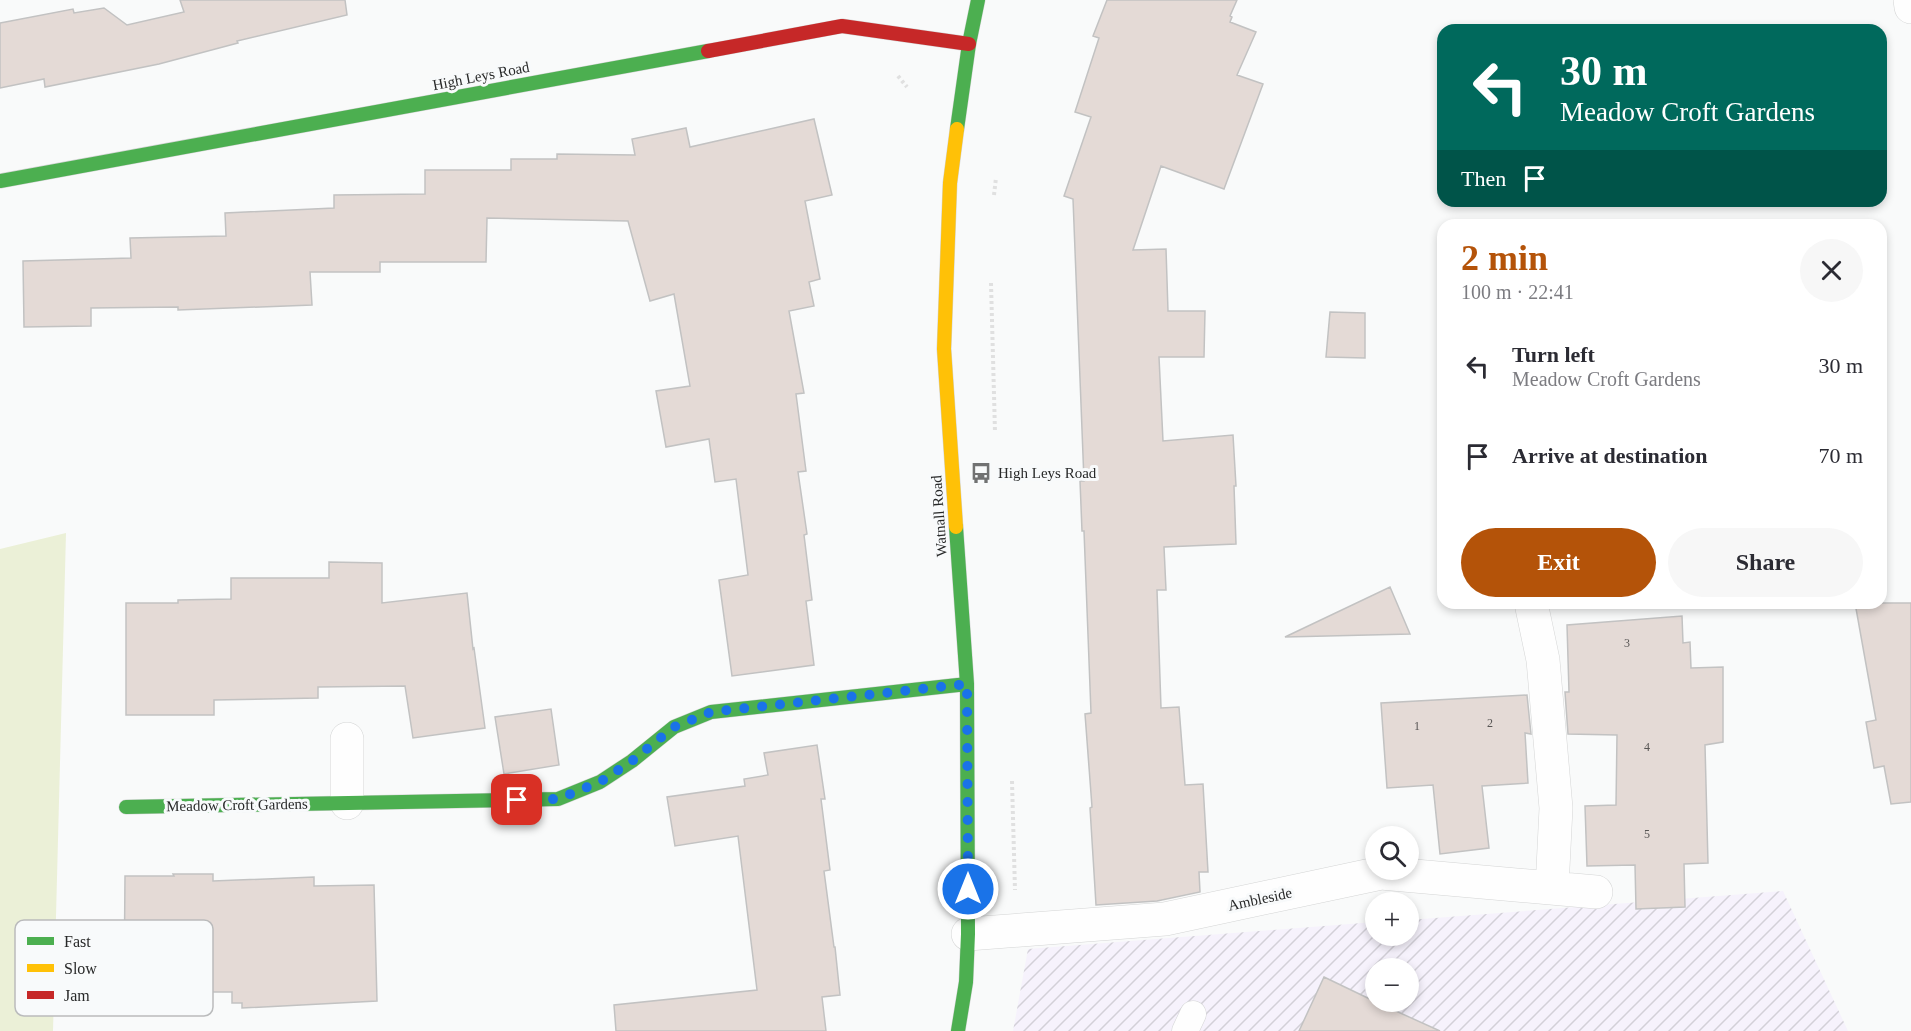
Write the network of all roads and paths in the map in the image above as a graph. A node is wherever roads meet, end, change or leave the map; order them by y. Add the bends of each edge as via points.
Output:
1 (978, 0) edge
2 (1910, 0) edge
3 (1911, 7) edge
4 (969, 44) junction
5 (996, 167) dead end
6 (0, 181) edge
7 (994, 200) dead end
8 (991, 275) dead end
9 (995, 437) dead end
10 (1532, 609) edge
11 (967, 684) junction
12 (347, 739) dead end
13 (1012, 771) dead end
14 (347, 803) junction
15 (126, 807) dead end
16 (1552, 888) junction
17 (1596, 892) dead end
18 (1012, 931) junction
19 (968, 934) junction
20 (958, 1031) edge

1 - 4 street, Watnall Road
2 - 3 street
4 - 6 street, High Leys Road via 842,26
4 - 11 street, Watnall Road via 950,183 944,349
5 - 7 path
8 - 9 path
10 - 16 street via 1543,660 1556,808
11 - 14 street, Meadow Croft Gardens via 711,712 674,727 600,782 558,799
11 - 19 street, Watnall Road
12 - 14 street
13 - 18 path via 1016,879
14 - 15 street, Meadow Croft Gardens
16 - 17 street, Ambleside
16 - 18 street, Ambleside via 1381,873 1165,920
18 - 19 street, Ambleside
19 - 20 street, Watnall Road

